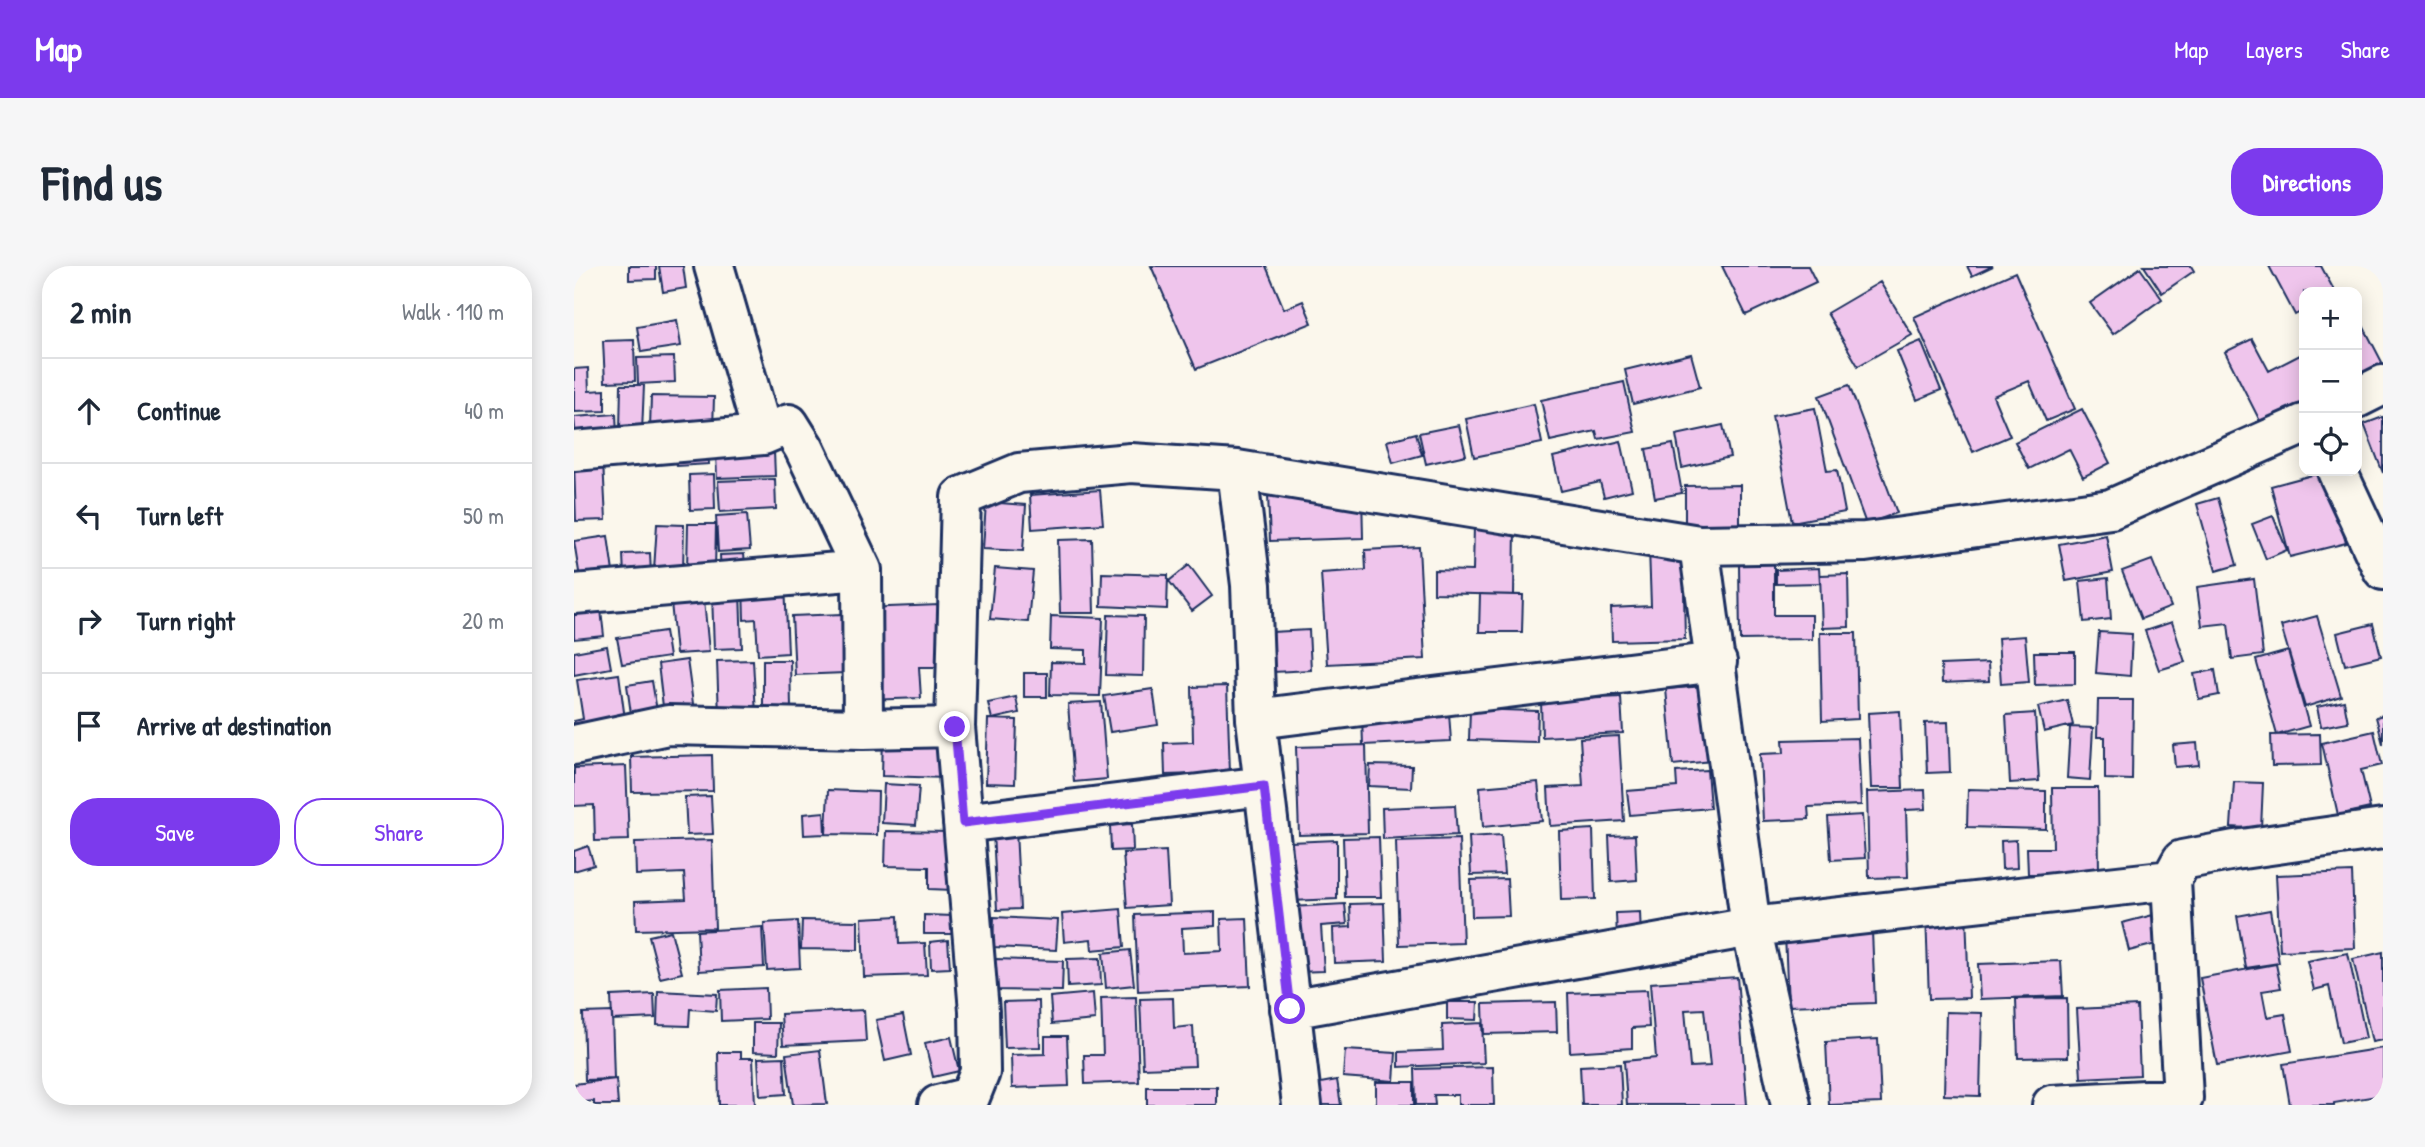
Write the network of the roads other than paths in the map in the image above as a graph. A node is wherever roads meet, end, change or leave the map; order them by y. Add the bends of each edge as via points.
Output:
1 (714, 266) edge
2 (2383, 385) edge
3 (2362, 396) edge
4 (2299, 426) edge
5 (763, 435) junction
6 (574, 451) edge
7 (1237, 470) junction
8 (2339, 476) edge
9 (1699, 545) junction
10 (862, 570) junction
11 (2383, 570) edge
12 (574, 594) edge
13 (1717, 662) junction
14 (1256, 719) junction
15 (955, 727) junction
16 (863, 729) junction
17 (574, 745) edge
18 (1264, 786) junction
19 (963, 823) junction
20 (2383, 829) edge
21 (2171, 880) junction
22 (1751, 927) junction
23 (1290, 1009) junction
24 (2064, 1104) edge
25 (938, 1105) edge
26 (1302, 1105) edge
27 (1791, 1105) edge

1 - 5 street
2 - 3 street
4 - 9 street via 2111,509 1864,542
5 - 6 street
5 - 10 street via 789,424
7 - 9 street
7 - 14 street via 1251,585
7 - 15 street via 1131,463 1032,471 961,496
8 - 11 street
9 - 13 street
10 - 12 street
10 - 16 street
13 - 14 street
13 - 22 street
14 - 18 street
15 - 16 street
15 - 19 street
16 - 17 street via 668,725
18 - 19 street
18 - 23 street
19 - 25 street via 980,1072 970,1097
20 - 21 street via 2182,860
21 - 22 street
21 - 24 street via 2183,1098
22 - 23 street
22 - 27 street
23 - 26 street

